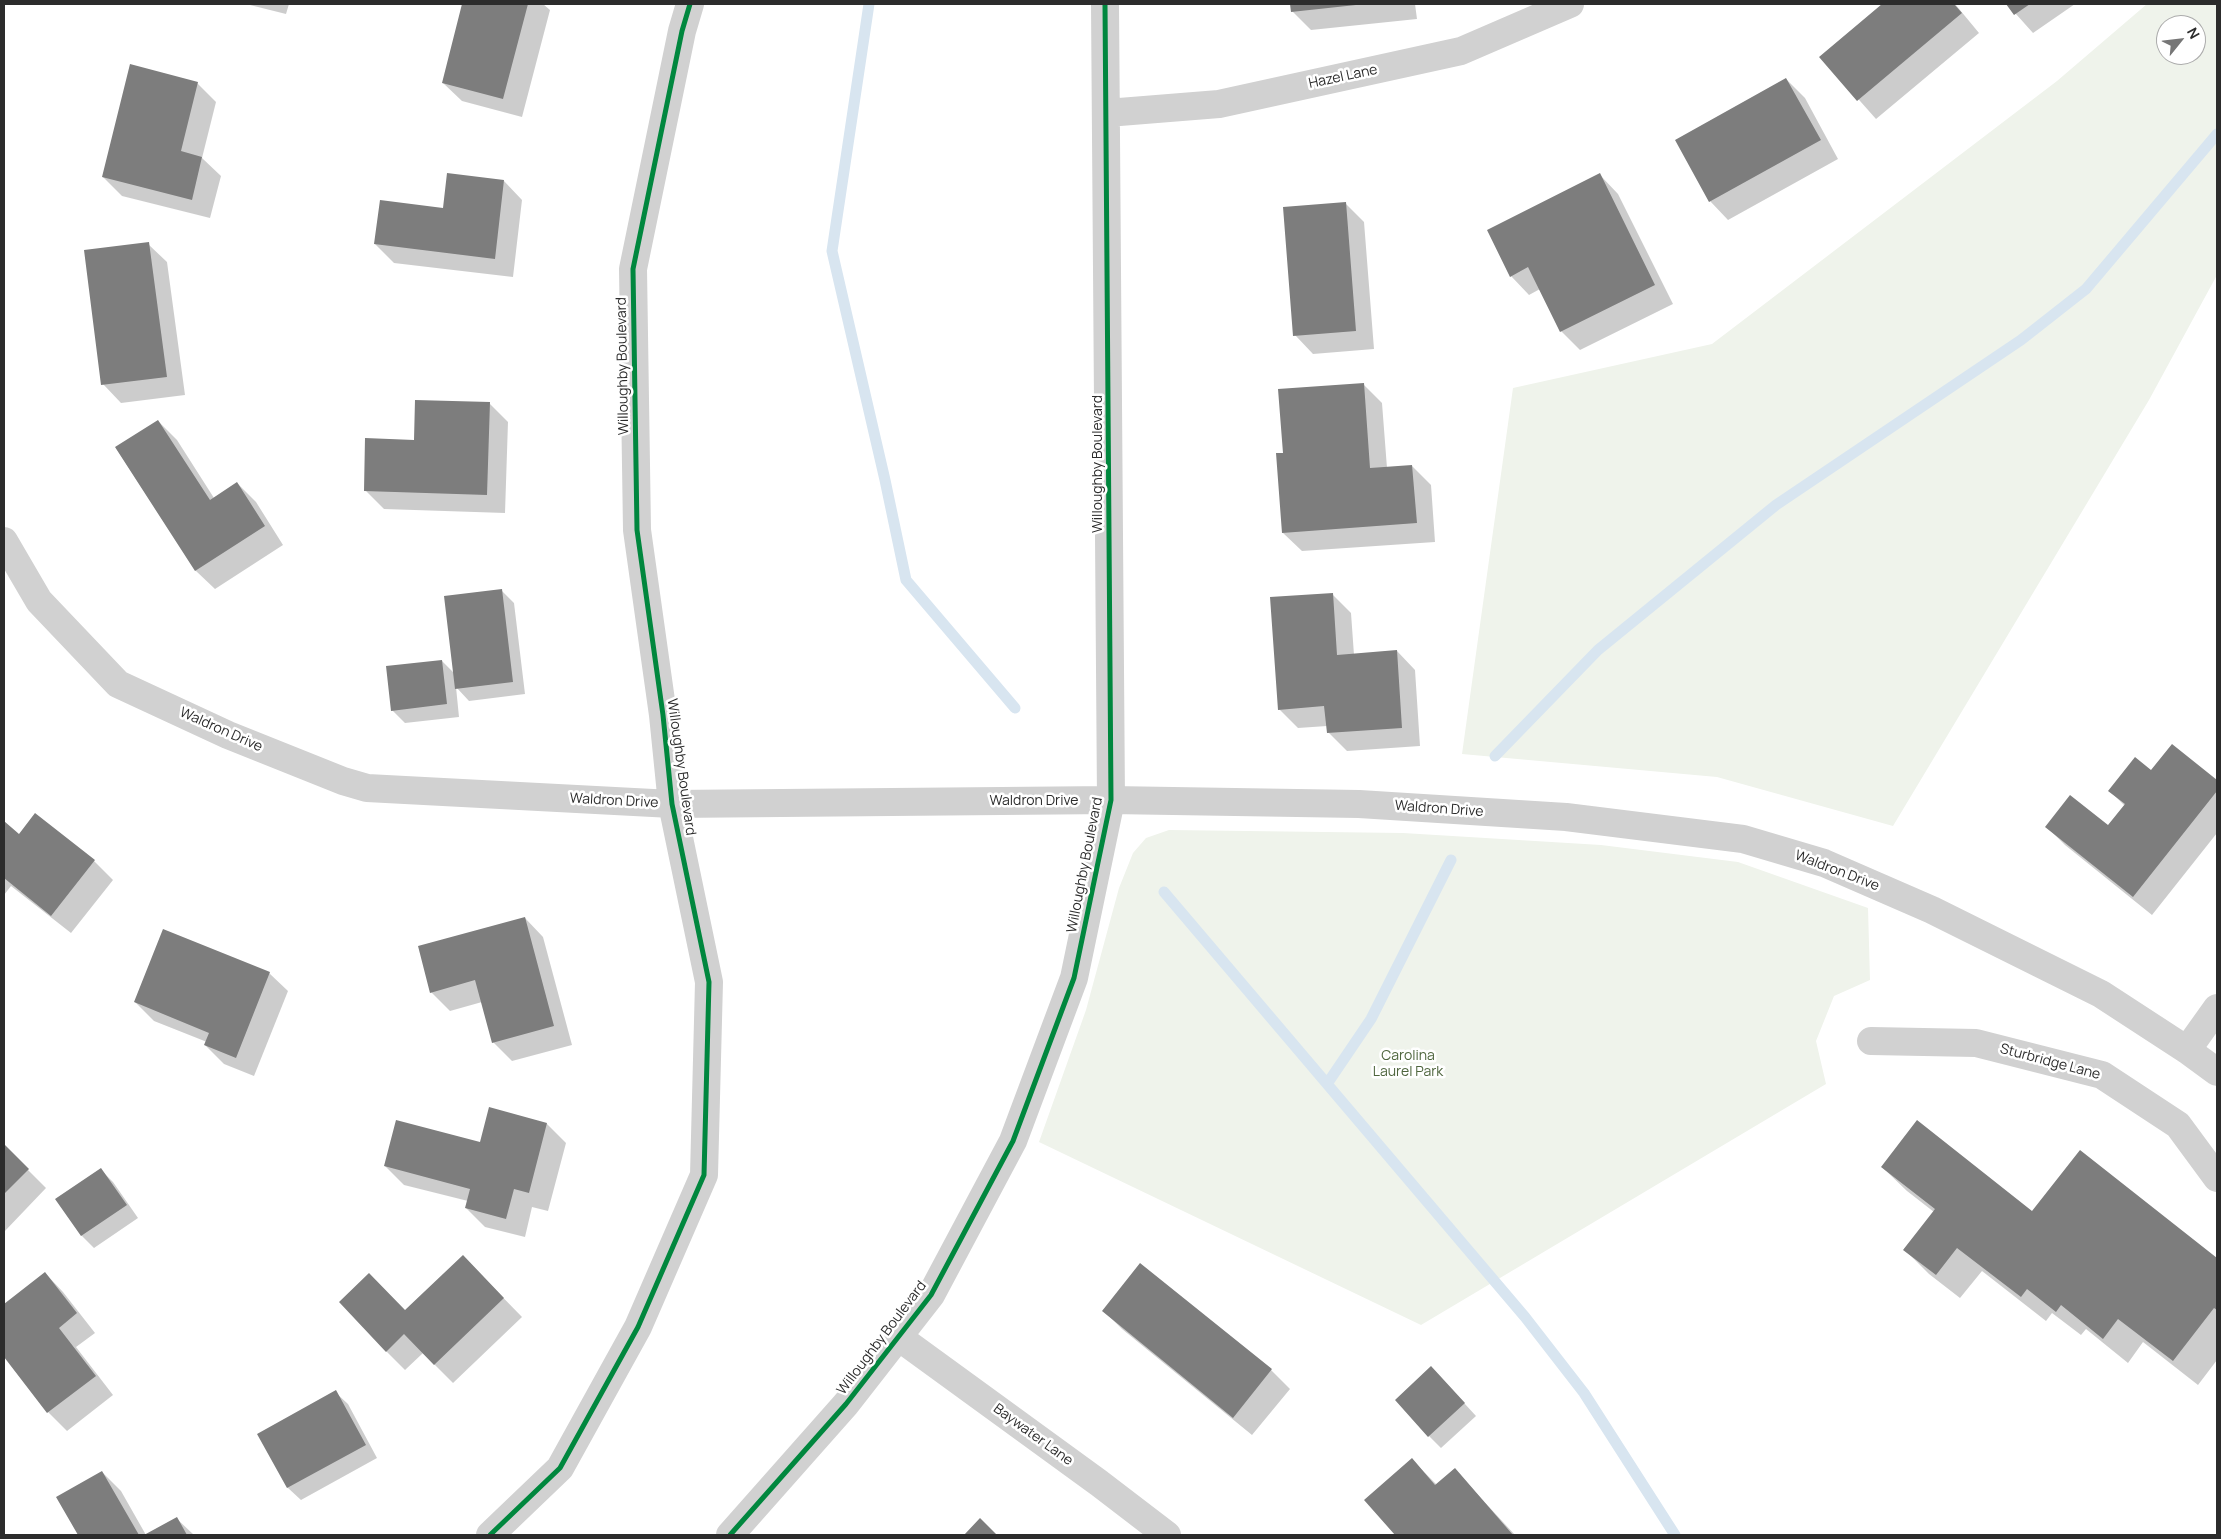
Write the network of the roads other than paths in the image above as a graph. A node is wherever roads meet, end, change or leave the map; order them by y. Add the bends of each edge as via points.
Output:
1 (690, 4) edge
2 (1105, 4) edge
3 (1570, 4) edge
4 (1107, 112) junction
5 (4, 541) edge
6 (1111, 800) junction
7 (672, 804) junction
8 (2217, 1008) edge
9 (1872, 1041) dead end
10 (2187, 1050) junction
11 (2217, 1072) edge
12 (2217, 1178) edge
13 (897, 1336) junction
14 (490, 1535) edge
15 (730, 1535) edge
16 (1167, 1535) edge

1 - 7 street, Willoughby Boulevard via 633,269 637,530
2 - 4 street, Willoughby Boulevard
3 - 4 street, Hazel Lane via 1461,51 1219,104
4 - 6 street, Willoughby Boulevard
5 - 7 street, Waldron Drive via 39,602 118,684 228,735 343,781 367,788
6 - 7 street, Waldron Drive
6 - 10 street, Waldron Drive via 1368,805 1566,817 1743,839 1824,863 1932,910 2101,994
6 - 13 street, Willoughby Boulevard via 1074,978 1013,1141 930,1296
7 - 14 street, Willoughby Boulevard via 709,982 704,1175 638,1327 560,1468
8 - 10 street
9 - 12 street, Sturbridge Lane via 1976,1043 2102,1075 2178,1124
10 - 11 street, Waldron Drive
13 - 15 street, Willoughby Boulevard via 846,1404
13 - 16 street, Baywater Lane

